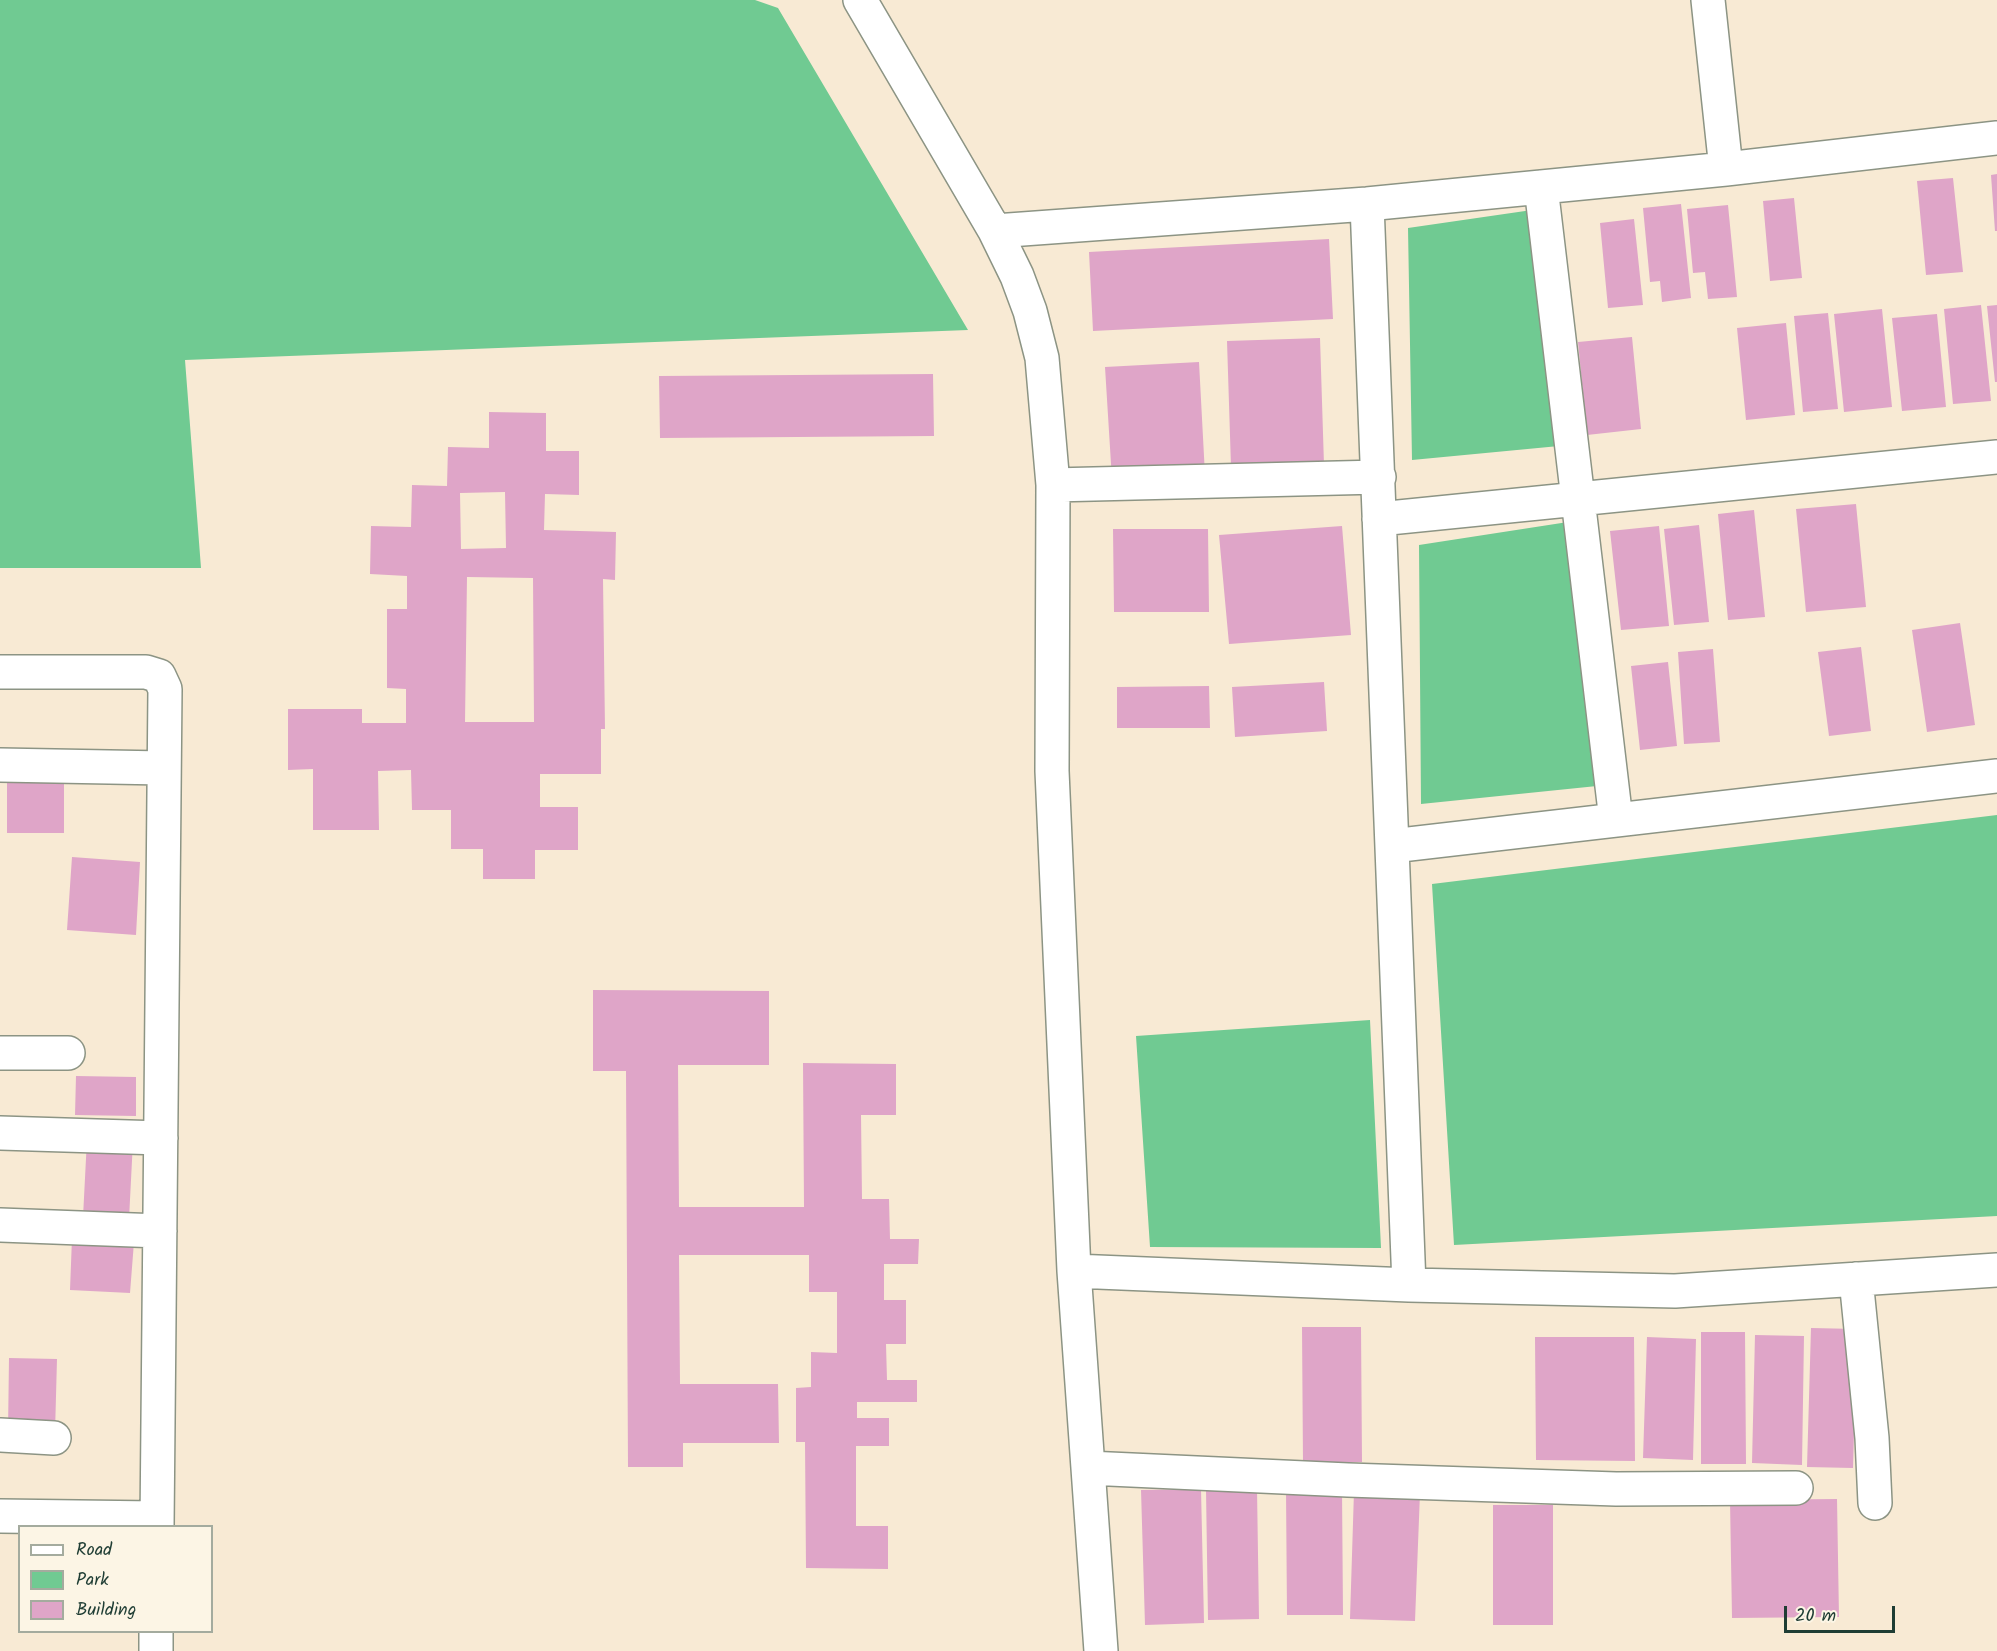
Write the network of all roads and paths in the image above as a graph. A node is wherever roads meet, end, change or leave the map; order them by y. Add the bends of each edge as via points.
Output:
1 (860, 0) edge
2 (1708, 0) edge
3 (1997, 138) edge
4 (1726, 169) junction
5 (1541, 187) junction
6 (1367, 204) junction
7 (995, 231) junction
8 (1997, 457) edge
9 (1379, 477) junction
10 (1053, 485) junction
11 (1578, 499) junction
12 (1379, 519) junction
13 (0, 672) edge
14 (0, 765) edge
15 (164, 768) junction
16 (1997, 776) edge
17 (1616, 820) junction
18 (1392, 846) junction
19 (0, 1053) edge
20 (69, 1053) dead end
21 (0, 1133) edge
22 (161, 1138) junction
23 (0, 1225) edge
24 (160, 1231) junction
25 (1997, 1270) edge
26 (1074, 1271) junction
27 (1856, 1279) junction
28 (1409, 1285) junction
29 (0, 1435) edge
30 (54, 1438) dead end
31 (1088, 1468) junction
32 (1796, 1488) dead end
33 (1875, 1503) dead end
34 (0, 1516) edge
35 (157, 1522) edge
36 (156, 1633) edge
37 (156, 1651) edge
38 (1101, 1651) edge

1 - 7 street
2 - 4 street
3 - 4 street
4 - 5 street
5 - 6 street
5 - 11 street
6 - 7 street
6 - 9 street
7 - 10 street via 1030,311 1041,358
8 - 11 street
9 - 10 street
9 - 12 street
10 - 26 street via 1052,771
11 - 12 street
11 - 17 street
12 - 18 street
13 - 15 street via 146,672 159,676 165,689
14 - 15 street
15 - 22 street
16 - 17 street
17 - 18 street
18 - 28 street
19 - 20 street
21 - 22 street
22 - 24 street
23 - 24 street
24 - 35 street
25 - 27 street
26 - 28 street
26 - 31 street
27 - 28 street via 1675,1291
27 - 33 street
29 - 30 street
31 - 32 street via 1593,1488
31 - 38 street
34 - 35 street
36 - 37 street

